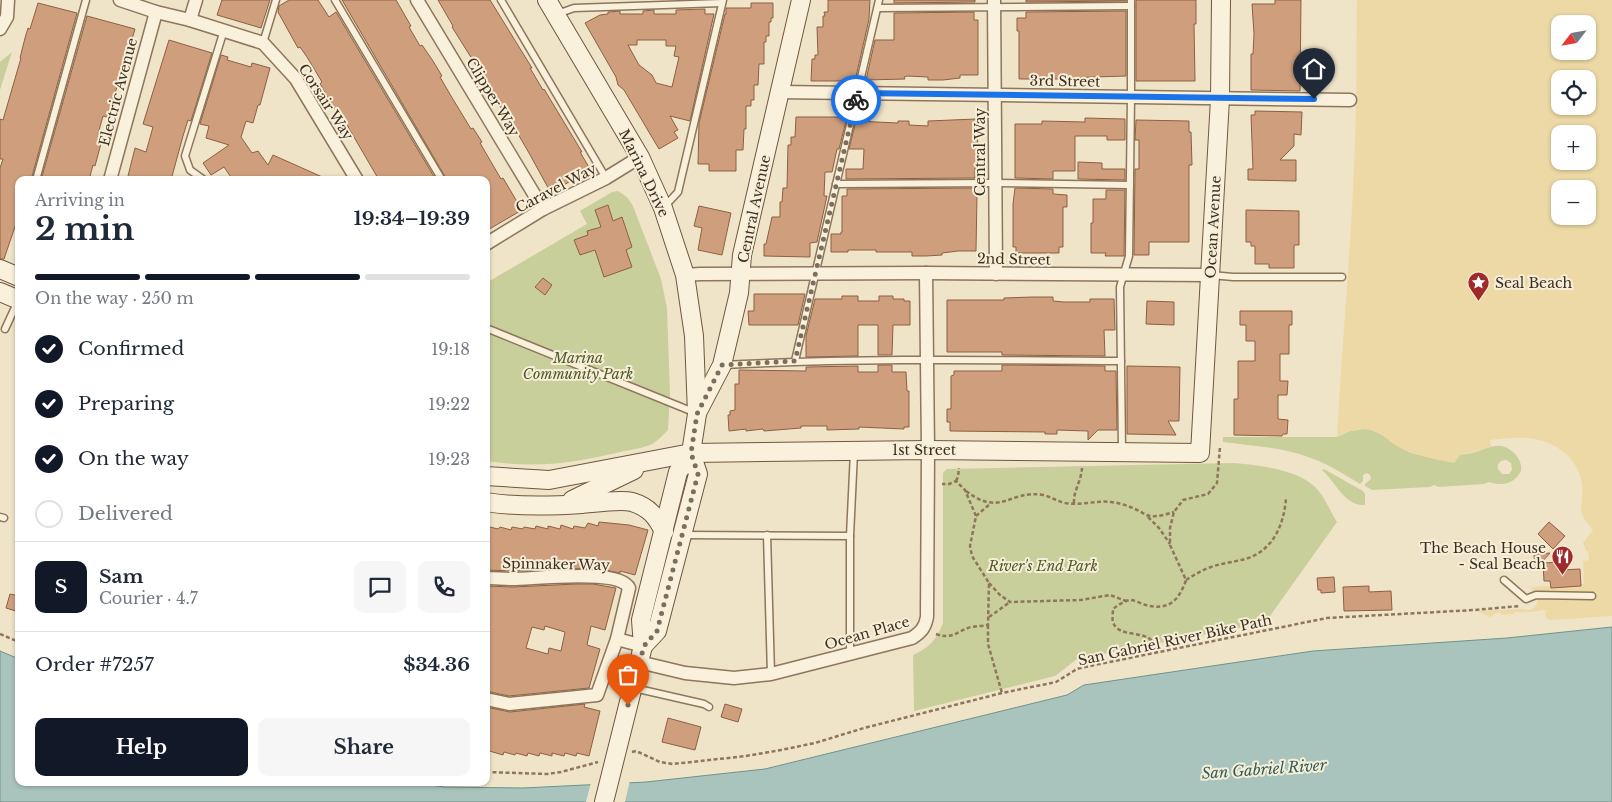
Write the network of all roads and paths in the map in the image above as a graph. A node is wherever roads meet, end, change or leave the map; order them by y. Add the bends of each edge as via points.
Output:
1 (8, 0) edge
2 (86, 0) edge
3 (120, 0) edge
4 (196, 0) edge
5 (276, 0) edge
6 (335, 0) edge
7 (418, 0) edge
8 (501, 0) edge
9 (801, 0) edge
10 (879, 0) edge
11 (1221, 0) edge
12 (722, 1) edge
13 (1131, 3) edge
14 (994, 4) edge
15 (552, 7) edge
16 (878, 8) junction
17 (156, 12) junction
18 (190, 20) junction
19 (0, 29) edge
20 (224, 30) junction
21 (263, 43) junction
22 (779, 92) junction
23 (857, 93) junction
24 (994, 95) junction
25 (1132, 96) junction
26 (1220, 99) junction
27 (1350, 100) dead end
28 (640, 157) junction
29 (37, 176) edge
30 (111, 176) edge
31 (198, 176) edge
32 (356, 176) edge
33 (440, 176) edge
34 (606, 178) junction
35 (995, 183) junction
36 (836, 184) junction
37 (1130, 185) junction
38 (664, 208) junction
39 (543, 209) junction
40 (490, 242) edge
41 (0, 269) edge
42 (815, 273) junction
43 (926, 273) junction
44 (996, 274) junction
45 (15, 275) edge
46 (686, 275) junction
47 (741, 275) junction
48 (1124, 275) junction
49 (1210, 275) junction
50 (1342, 277) dead end
51 (0, 292) edge
52 (15, 299) edge
53 (15, 307) edge
54 (5, 329) dead end
55 (490, 330) edge
56 (927, 360) junction
57 (795, 361) junction
58 (1121, 361) junction
59 (722, 365) junction
60 (697, 414) junction
61 (1220, 447) dead end
62 (928, 450) junction
63 (854, 451) junction
64 (1122, 451) junction
65 (691, 453) junction
66 (1200, 453) joint
67 (649, 462) junction
68 (958, 468) dead end
69 (1082, 468) dead end
70 (490, 476) edge
71 (956, 482) junction
72 (942, 484) dead end
73 (965, 490) junction
74 (1286, 498) dead end
75 (490, 503) edge
76 (991, 503) junction
77 (1074, 504) junction
78 (563, 505) junction
79 (1174, 512) junction
80 (976, 516) junction
81 (1148, 516) junction
82 (664, 532) junction
83 (683, 535) junction
84 (767, 535) junction
85 (850, 536) junction
86 (1170, 545) junction
87 (490, 578) edge
88 (1186, 580) junction
89 (1504, 580) dead end
90 (989, 583) junction
91 (1592, 596) dead end
92 (1128, 601) junction
93 (1010, 602) junction
94 (1526, 605) dead end
95 (988, 617) junction
96 (988, 625) junction
97 (0, 634) edge
98 (936, 634) dead end
99 (617, 639) junction
100 (15, 640) edge
101 (1157, 652) junction
102 (641, 654) junction
103 (850, 655) junction
104 (771, 674) junction
105 (632, 688) junction
106 (1002, 693) junction
107 (490, 700) edge
108 (710, 707) dead end
109 (632, 752) dead end
110 (609, 763) junction
111 (490, 772) edge
112 (604, 802) edge

1 - 19 street via 7,17
2 - 29 lane
3 - 17 street, Corsair Way
4 - 18 street
5 - 21 lane
6 - 33 lane
7 - 39 street, Clipper Way
8 - 34 lane
9 - 22 main road, Central Avenue
10 - 16 lane
11 - 26 main road, Ocean Avenue
12 - 15 lane
12 - 38 lane via 678,192
13 - 14 lane
13 - 25 lane
14 - 16 lane
14 - 24 street, Central Way
15 - 28 main road, Marina Drive
16 - 23 lane
17 - 18 street, Corsair Way
17 - 30 street, Electric Avenue
18 - 20 street, Corsair Way
20 - 21 street, Corsair Way
20 - 31 lane via 185,156 190,170
21 - 32 street, Corsair Way via 296,79
22 - 23 street, 3rd Street
22 - 47 main road, Central Avenue via 742,255
23 - 24 street, 3rd Street
23 - 36 lane
24 - 25 street, 3rd Street
24 - 35 street, Central Way
25 - 26 street, 3rd Street
25 - 37 lane
26 - 27 street, 3rd Street
26 - 49 main road, Ocean Avenue
28 - 34 street, Caravel Way
28 - 38 main road, Marina Drive
34 - 39 street, Caravel Way
35 - 36 lane
35 - 37 lane
35 - 44 street, Central Way
36 - 42 lane
37 - 48 lane via 1129,256
38 - 46 main road, Marina Drive
39 - 40 street, Caravel Way
41 - 45 main road
42 - 43 street, 2nd Street
42 - 47 street, 2nd Street
42 - 57 lane
43 - 44 street, 2nd Street
43 - 56 street
44 - 48 street, 2nd Street
46 - 47 street, 2nd Street
46 - 60 main road, Marina Drive via 694,336
47 - 59 main road, Central Avenue
48 - 49 street, 2nd Street
48 - 58 lane via 1120,287
49 - 50 lane, 2nd Street
49 - 66 main road, Ocean Avenue
51 - 52 main road
53 - 54 lane
55 - 60 lane
56 - 57 lane
56 - 58 lane
56 - 62 street
57 - 59 lane
58 - 64 lane
59 - 60 main road, Central Avenue
60 - 65 main road, Marina Drive
61 - 79 path via 1216,483 1208,494 1183,500
62 - 63 main road, 1st Street
62 - 64 main road, 1st Street
62 - 103 street, Ocean Place via 926,626 912,638
63 - 65 main road, 1st Street
63 - 85 lane
64 - 66 main road, 1st Street
65 - 67 main road, 1st Street
65 - 82 main road, Marina Drive via 678,472
65 - 83 main road, Marina Drive via 698,474
67 - 70 main road, 1st Street via 549,480
67 - 78 main road, 1st Street
68 - 71 path
69 - 77 path
71 - 72 path
71 - 73 path
73 - 76 path via 976,499
73 - 80 path
74 - 88 path via 1276,536 1265,550 1248,558 1212,566
75 - 78 main road, 1st Street
76 - 77 path via 1034,494
76 - 80 path
77 - 81 path via 1110,502 1126,505
78 - 82 main road via 630,501 653,513
79 - 81 path
79 - 86 path
80 - 90 path via 970,546 972,556
81 - 86 path
82 - 102 main road, Marina Drive via 641,620
83 - 84 lane
83 - 102 main road, Marina Drive via 657,631
84 - 85 lane
84 - 104 lane
85 - 103 lane
86 - 88 path
87 - 99 street, Spinnaker Way via 596,576 623,581 628,592
88 - 92 path via 1182,593 1160,608
89 - 91 lane via 1526,599 1536,595
90 - 93 path
90 - 95 path
92 - 93 path via 1110,595 1081,600
92 - 101 path via 1113,609 1113,622 1117,628 1151,640
93 - 95 path
94 - 101 path, San Gabriel River Bike Path via 1327,618
95 - 96 path
96 - 98 path via 970,627 944,637
96 - 106 path via 988,644
97 - 100 path
99 - 102 street, Ocean Place
99 - 107 street via 597,695 509,704
101 - 106 path, San Gabriel River Bike Path via 1077,669 1056,682
102 - 104 street, Ocean Place via 685,673 734,678
102 - 105 main road, Marina Drive
103 - 104 street, Ocean Place
105 - 108 lane
105 - 110 main road, Marina Drive
106 - 109 path, San Gabriel River Bike Path via 815,743 746,756 666,764
110 - 111 path via 547,774
110 - 112 main road, Marina Drive

